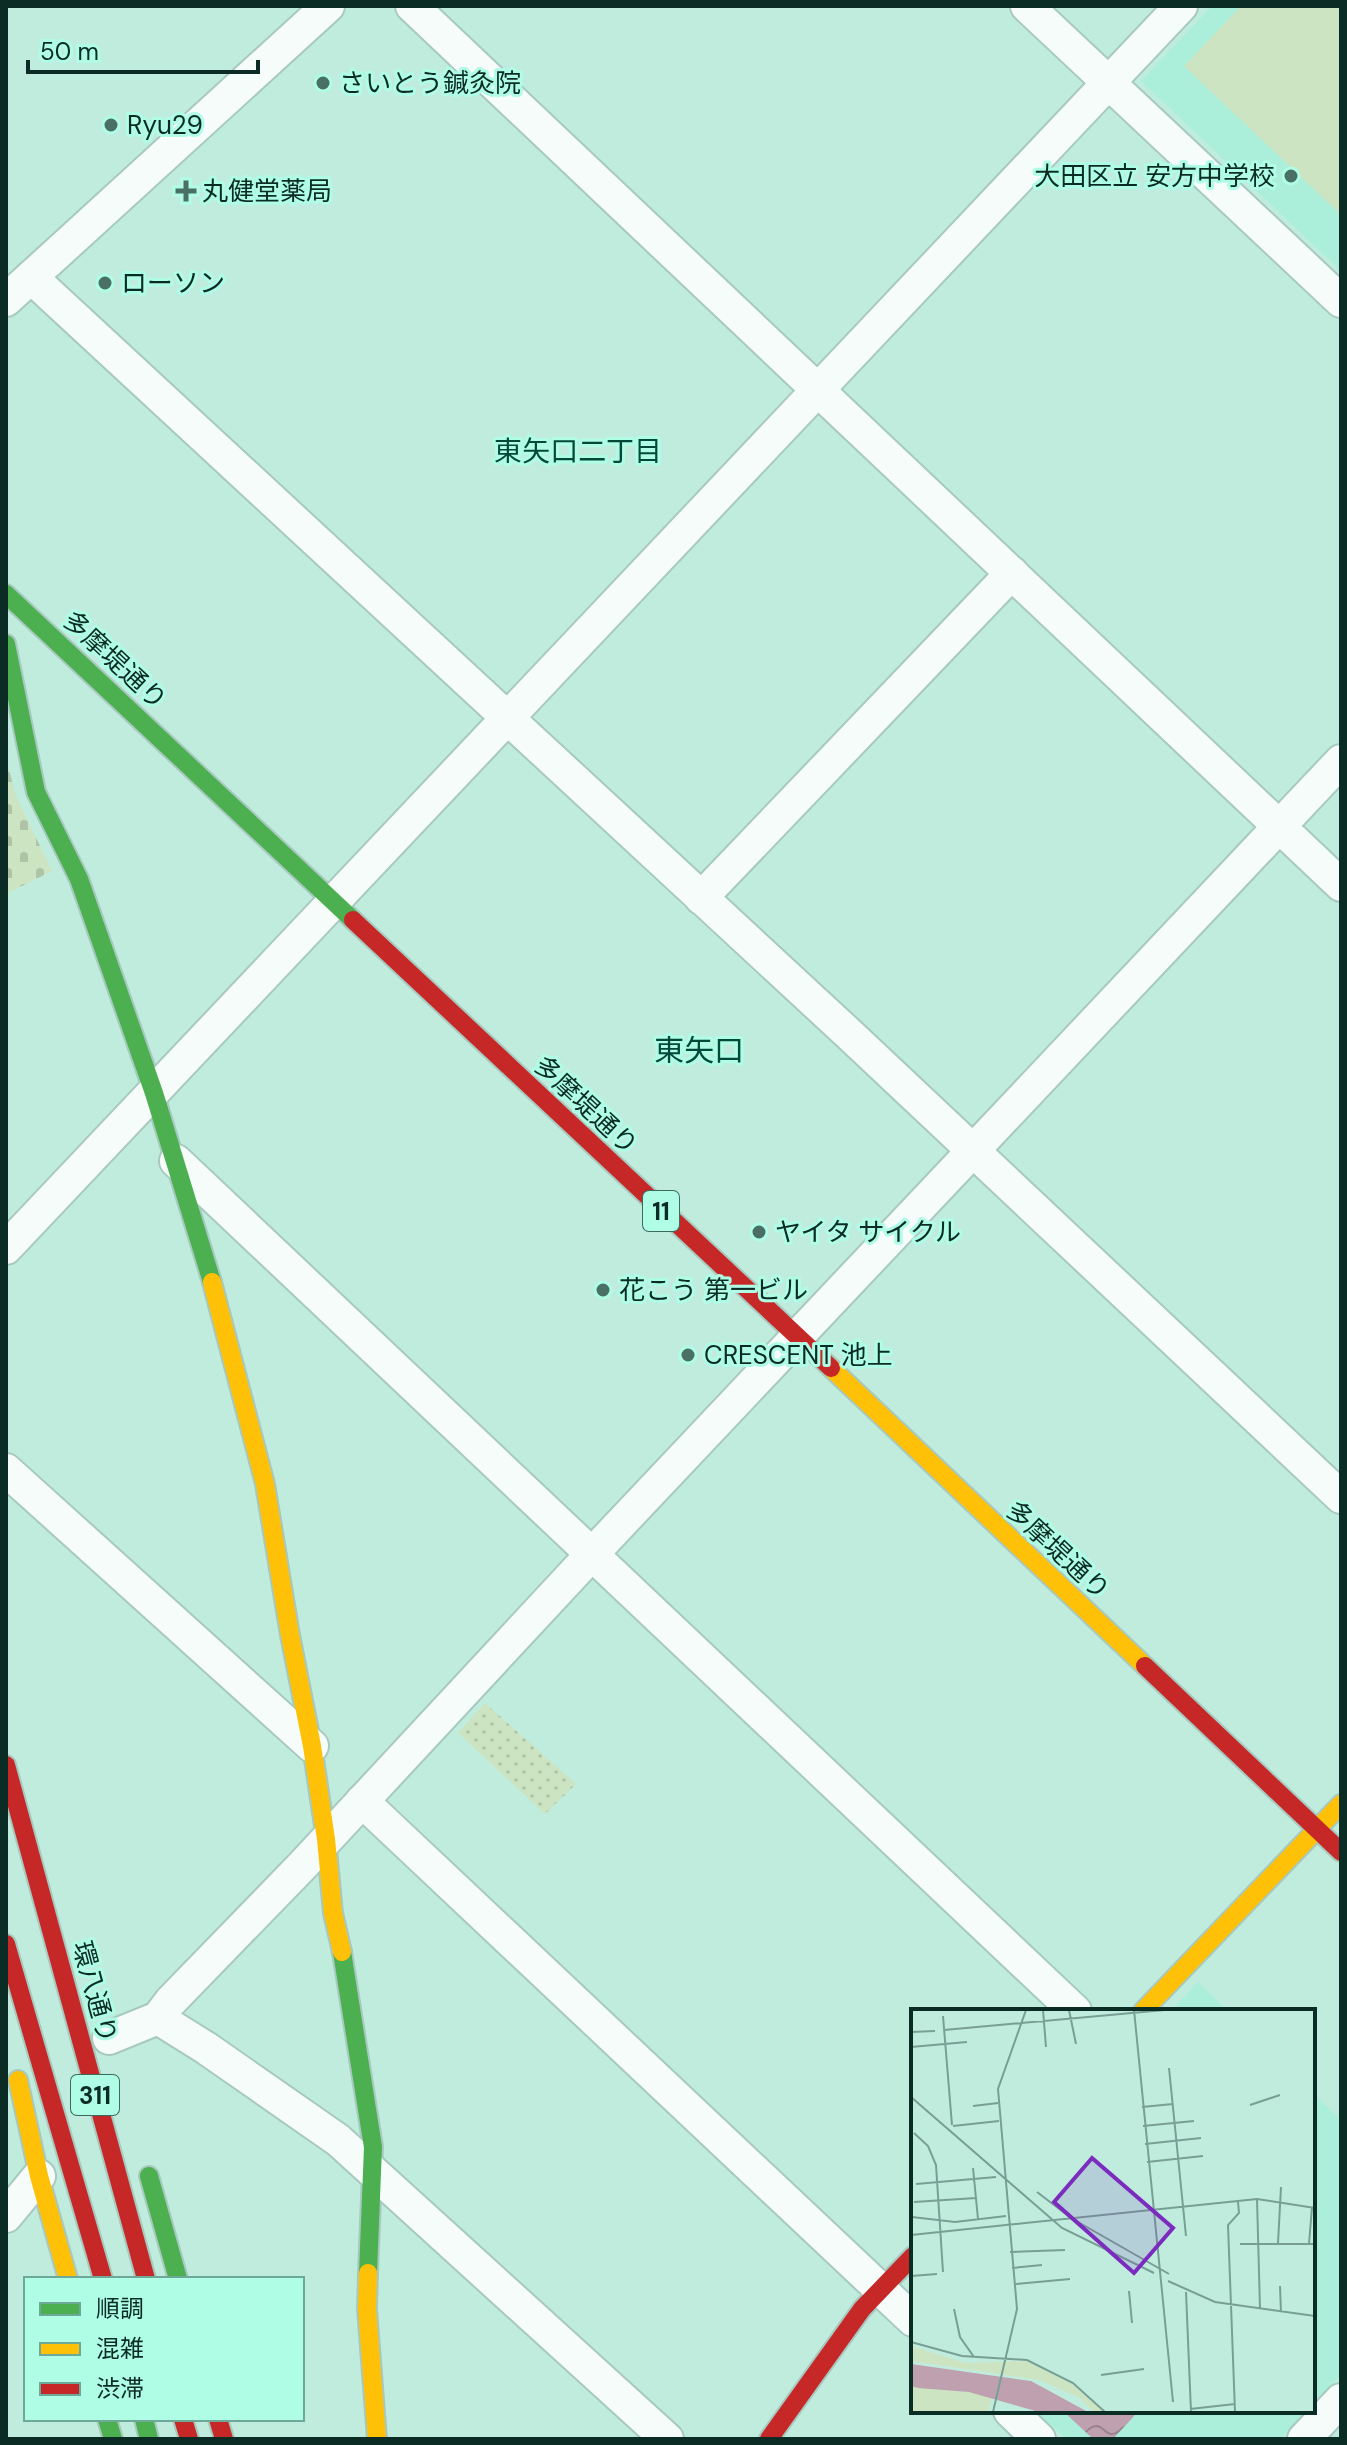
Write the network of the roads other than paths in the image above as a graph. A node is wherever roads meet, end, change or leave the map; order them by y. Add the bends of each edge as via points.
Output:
1 (328, 6) edge
2 (412, 6) edge
3 (1027, 6) edge
4 (1181, 6) edge
5 (1109, 82) junction
6 (31, 277) junction
7 (6, 300) edge
8 (1341, 301) edge
9 (817, 390) junction
10 (1012, 573) junction
11 (6, 594) edge
12 (6, 644) edge
13 (508, 719) junction
14 (1341, 761) edge
15 (1279, 826) junction
16 (1341, 885) edge
17 (701, 898) junction
18 (333, 903) junction
19 (154, 1093) junction
20 (974, 1152) junction
21 (174, 1159) junction
22 (6, 1248) edge
23 (798, 1337) junction
24 (6, 1470) edge
25 (1341, 1497) edge
26 (592, 1554) junction
27 (312, 1746) junction
28 (6, 1765) edge
29 (362, 1801) junction
30 (1341, 1804) edge
31 (1317, 1829) junction
32 (326, 1839) junction
33 (1341, 1852) edge
34 (45, 1910) junction
35 (6, 1944) edge
36 (87, 1995) dead end
37 (1073, 2009) edge
38 (1145, 2009) edge
39 (158, 2018) junction
40 (108, 2038) dead end
41 (13, 2056) dead end
42 (143, 2156) dead end
43 (371, 2170) junction
44 (39, 2176) junction
45 (6, 2216) edge
46 (911, 2258) edge
47 (67, 2277) edge
48 (102, 2277) edge
49 (145, 2277) edge
50 (177, 2277) edge
51 (881, 2290) junction
52 (911, 2318) edge
53 (1341, 2400) edge
54 (1012, 2413) edge
55 (1318, 2434) edge
56 (377, 2439) edge
57 (667, 2439) edge
58 (769, 2439) edge
59 (1039, 2439) edge

1 - 6 street
2 - 9 street
3 - 5 street
4 - 5 street
5 - 8 street
5 - 9 street
6 - 7 street
6 - 13 street
9 - 10 street
9 - 13 street
10 - 15 street
10 - 17 street
11 - 18 main road, 多摩堤通り / 11
12 - 19 main road via 36,792 79,879
13 - 17 street
13 - 18 street
14 - 15 street
15 - 16 street
15 - 20 street
17 - 20 street
18 - 19 street
18 - 23 main road, 多摩堤通り / 11
19 - 21 main road
19 - 22 street
20 - 23 street
20 - 25 street
21 - 26 street
21 - 27 main road via 227,1333 265,1484
23 - 26 street
23 - 31 main road, 多摩堤通り / 11
24 - 27 street
26 - 29 street
26 - 37 street
27 - 32 main road
28 - 34 main road, 環八通り / 311
29 - 32 street
29 - 51 street
30 - 31 main road
31 - 33 main road, 多摩堤通り / 11
31 - 38 main road
32 - 39 street
32 - 43 main road via 333,1913 372,2134
34 - 36 main road
34 - 49 main road, 環八通り / 311
35 - 48 main road, 311
39 - 40 street
39 - 43 street via 338,2140
41 - 44 main road
42 - 50 main road
43 - 56 main road via 367,2309
43 - 57 street
44 - 45 street
44 - 47 main road
46 - 51 main road
51 - 52 street
51 - 58 main road
53 - 55 street
54 - 59 street

